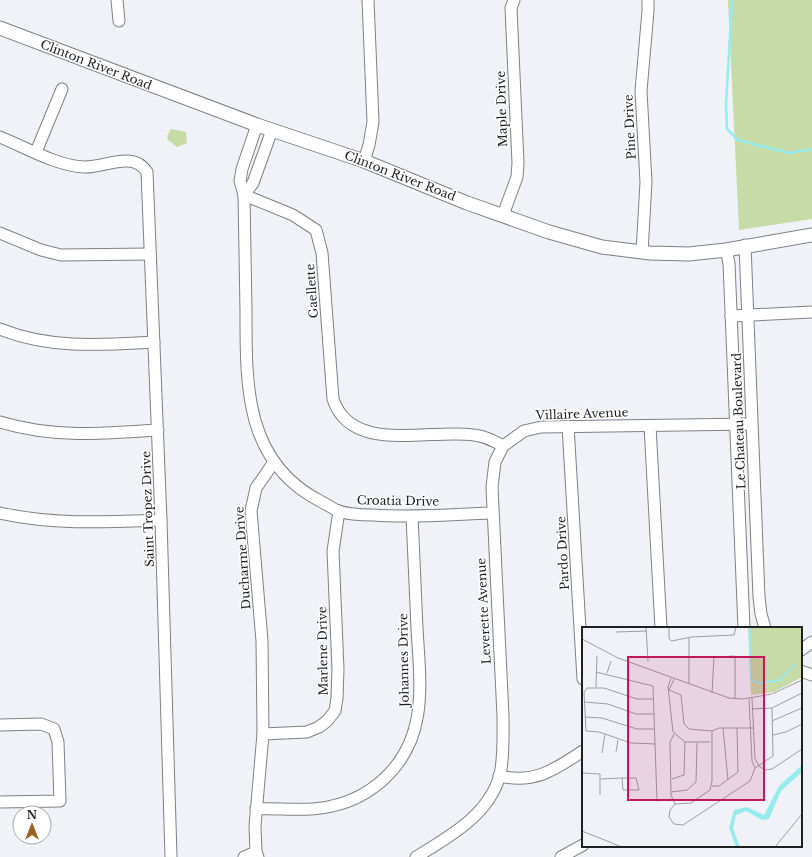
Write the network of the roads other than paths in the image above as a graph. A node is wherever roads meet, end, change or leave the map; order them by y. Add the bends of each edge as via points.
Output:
1 (118, 0) edge
2 (368, 0) edge
3 (514, 0) edge
4 (648, 0) edge
5 (119, 21) dead end
6 (0, 28) edge
7 (62, 89) dead end
8 (257, 125) junction
9 (272, 130) junction
10 (0, 137) edge
11 (36, 152) junction
12 (364, 161) junction
13 (244, 195) junction
14 (503, 215) junction
15 (0, 233) edge
16 (812, 235) edge
17 (745, 245) junction
18 (726, 250) junction
19 (642, 252) junction
20 (150, 254) junction
21 (812, 312) edge
22 (748, 314) junction
23 (731, 316) junction
24 (0, 329) edge
25 (154, 342) junction
26 (0, 422) edge
27 (752, 424) junction
28 (568, 426) junction
29 (650, 426) junction
30 (734, 426) junction
31 (158, 430) junction
32 (503, 446) junction
33 (274, 462) junction
34 (339, 511) junction
35 (0, 513) edge
36 (492, 513) junction
37 (412, 516) junction
38 (161, 520) junction
39 (742, 597) junction
40 (760, 597) junction
41 (661, 627) edge
42 (744, 627) edge
43 (765, 627) edge
44 (812, 642) edge
45 (802, 649) edge
46 (582, 663) edge
47 (802, 671) edge
48 (812, 675) edge
49 (0, 725) edge
50 (263, 734) junction
51 (582, 752) edge
52 (499, 776) junction
53 (0, 802) edge
54 (256, 809) junction
55 (582, 846) edge
56 (257, 854) edge
57 (171, 857) edge
58 (244, 857) edge
59 (416, 857) edge
60 (561, 857) edge

1 - 5 street
2 - 12 street via 373,122
3 - 14 street, Maple Drive via 511,8 518,163 517,177
4 - 19 street, Pine Drive via 641,91 646,182
6 - 8 street, Clinton River Road
7 - 11 street
8 - 9 street, Clinton River Road
8 - 13 street via 242,169 240,181
9 - 12 street, Clinton River Road
9 - 13 street via 253,183
10 - 11 street
11 - 20 street, Saint Tropez Drive via 69,165 84,167 128,160 140,164 148,177
12 - 14 street, Clinton River Road
13 - 32 street, Gaellette via 293,215 316,230 322,253 333,399 339,414 351,425 367,432 390,435 474,435
13 - 33 street via 249,395 255,424
14 - 19 street, Clinton River Road via 576,240
15 - 20 street via 41,250 61,255
16 - 17 street, Clinton River Road
17 - 18 street, Clinton River Road
17 - 22 street, Le Chateau Boulevard
18 - 19 street, Clinton River Road via 688,254
18 - 23 street, Le Chateau Boulevard via 729,263
20 - 25 street, Saint Tropez Drive
21 - 22 street
22 - 23 street
22 - 27 street, Le Chateau Boulevard
23 - 30 street, Le Chateau Boulevard
24 - 25 street via 31,340 64,344
25 - 31 street, Saint Tropez Drive
26 - 31 street via 62,434
27 - 30 street, Villaire Avenue
27 - 40 street, Le Chateau Boulevard
28 - 29 street, Villaire Avenue
28 - 32 street, Villaire Avenue via 532,428 515,436
28 - 46 street, Pardo Drive
29 - 30 street, Villaire Avenue
29 - 41 street
30 - 39 street, Le Chateau Boulevard
31 - 38 street, Saint Tropez Drive
32 - 36 street, Leverette Avenue via 493,473
33 - 34 street, Croatia Drive via 301,490
33 - 50 street, Ducharme Drive via 256,488 251,511 262,641
34 - 37 street, Croatia Drive
34 - 50 street, Marlene Drive via 333,551 338,669 335,711 319,727 307,732
35 - 38 street via 75,523
36 - 37 street, Croatia Drive
36 - 52 street, Leverette Avenue via 503,716
37 - 54 street, Johannes Drive via 420,697 416,730 408,748 396,766 379,783 352,799 324,807
38 - 57 street, Saint Tropez Drive
39 - 40 street
39 - 42 street, Le Chateau Boulevard
40 - 43 street, Le Chateau Boulevard
44 - 45 street
47 - 48 street
49 - 53 street via 41,724 54,729 58,742 60,801
50 - 54 street, Ducharme Drive
51 - 52 street via 539,776 524,779
52 - 59 street, Leverette Avenue via 488,799 471,819
54 - 56 street, Ducharme Drive
55 - 60 street
56 - 58 street

